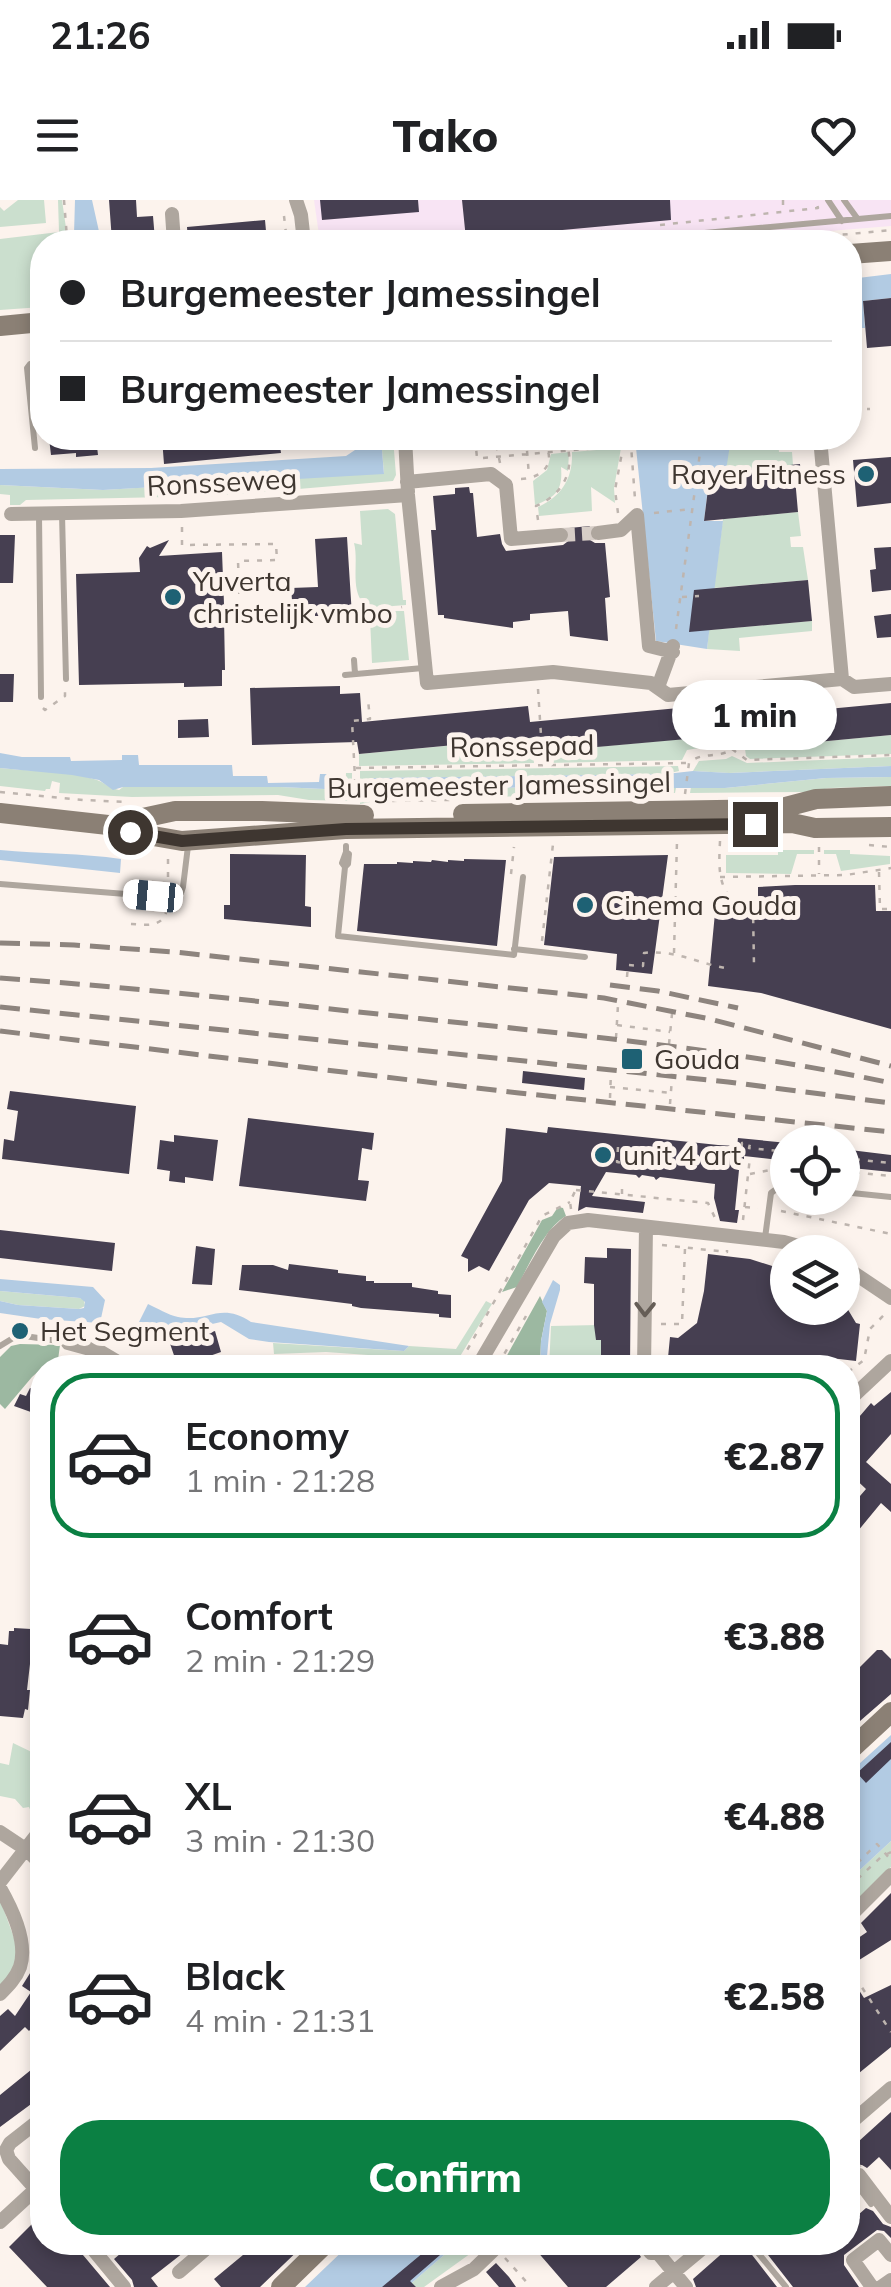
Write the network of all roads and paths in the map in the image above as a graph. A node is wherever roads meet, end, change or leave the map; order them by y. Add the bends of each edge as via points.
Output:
1 (64, 200) edge
2 (783, 200) edge
3 (816, 200) edge
4 (828, 200) edge
5 (844, 200) edge
6 (290, 201) edge
7 (784, 211) junction
8 (172, 214) dead end
9 (891, 216) edge
10 (858, 219) junction
11 (842, 221) junction
12 (650, 226) dead end
13 (68, 230) edge
14 (173, 230) edge
15 (288, 230) edge
16 (303, 230) edge
17 (741, 230) edge
18 (891, 230) edge
19 (862, 233) edge
20 (891, 251) edge
21 (862, 253) edge
22 (30, 323) edge
23 (0, 326) edge
24 (30, 364) edge
25 (30, 404) edge
26 (406, 450) edge
27 (477, 450) edge
28 (498, 450) edge
29 (528, 450) edge
30 (548, 450) edge
31 (581, 450) edge
32 (622, 450) edge
33 (632, 450) edge
34 (700, 450) edge
35 (821, 450) edge
36 (570, 451) junction
37 (549, 453) junction
38 (528, 454) junction
39 (497, 457) junction
40 (501, 466) dead end
41 (724, 475) dead end
42 (696, 477) junction
43 (516, 478) dead end
44 (530, 479) junction
45 (408, 489) junction
46 (692, 509) junction
47 (182, 511) junction
48 (62, 513) junction
49 (6, 514) edge
50 (39, 514) junction
51 (639, 514) junction
52 (619, 531) junction
53 (598, 532) tunnel mouth
54 (561, 536) tunnel mouth
55 (539, 537) junction
56 (699, 596) dead end
57 (681, 597) junction
58 (420, 608) junction
59 (240, 613) dead end
60 (328, 617) dead end
61 (673, 647) junction
62 (354, 660) dead end
63 (426, 668) junction
64 (537, 672) junction
65 (345, 674) dead end
66 (354, 674) junction
67 (66, 680) joint
68 (842, 680) junction
69 (891, 684) edge
70 (658, 688) junction
71 (730, 690) junction
72 (41, 697) joint
73 (368, 700) dead end
74 (732, 749) junction
75 (891, 754) edge
76 (689, 765) junction
77 (543, 766) junction
78 (356, 768) junction
79 (891, 796) edge
80 (850, 797) junction
81 (685, 798) dead end
82 (189, 811) junction
83 (262, 811) junction
84 (0, 813) edge
85 (354, 816) junction
86 (108, 825) junction
87 (891, 826) edge
88 (840, 828) junction
89 (256, 836) junction
90 (819, 837) dead end
91 (677, 840) dead end
92 (720, 840) dead end
93 (185, 841) junction
94 (514, 843) dead end
95 (553, 843) dead end
96 (346, 849) dead end
97 (891, 868) edge
98 (879, 870) junction
99 (720, 876) junction
100 (819, 876) junction
101 (523, 880) joint
102 (0, 884) edge
103 (734, 902) junction
104 (891, 908) edge
105 (734, 913) dead end
106 (514, 949) junction
107 (541, 952) junction
108 (674, 953) junction
109 (585, 957) dead end
110 (754, 965) dead end
111 (642, 966) junction
112 (731, 969) dead end
113 (642, 976) dead end
114 (626, 977) dead end
115 (618, 1004) dead end
116 (672, 1014) dead end
117 (616, 1025) junction
118 (670, 1032) junction
119 (616, 1038) dead end
120 (669, 1044) dead end
121 (611, 1072) dead end
122 (672, 1078) dead end
123 (610, 1087) junction
124 (671, 1093) junction
125 (610, 1098) dead end
126 (670, 1104) dead end
127 (618, 1146) dead end
128 (770, 1150) edge
129 (750, 1157) dead end
130 (740, 1160) dead end
131 (860, 1160) edge
132 (624, 1163) dead end
133 (891, 1163) edge
134 (770, 1170) edge
135 (860, 1173) edge
136 (748, 1174) junction
137 (891, 1176) edge
138 (622, 1182) dead end
139 (578, 1187) dead end
140 (860, 1193) edge
141 (622, 1194) dead end
142 (891, 1196) edge
143 (770, 1197) edge
144 (570, 1202) junction
145 (744, 1206) junction
146 (767, 1210) junction
147 (573, 1220) junction
148 (646, 1227) junction
149 (686, 1231) junction
150 (891, 1234) edge
151 (742, 1236) junction
152 (764, 1240) junction
153 (770, 1241) edge
154 (860, 1276) edge
155 (891, 1298) edge
156 (891, 1308) edge
157 (644, 1325) junction
158 (68, 1342) joint
159 (0, 1346) edge
160 (106, 1355) edge
161 (463, 1355) edge
162 (484, 1355) edge
163 (644, 1355) edge
164 (891, 1361) edge
165 (860, 1363) edge
166 (860, 1390) edge
167 (891, 1712) edge
168 (860, 1734) edge
169 (0, 1832) edge
170 (30, 1846) edge
171 (27, 1850) junction
172 (30, 1853) edge
173 (890, 1856) edge
174 (860, 1861) edge
175 (891, 1876) edge
176 (860, 1877) edge
177 (0, 1885) edge
178 (860, 1906) edge
179 (860, 1984) edge
180 (0, 1994) edge
181 (891, 2032) edge
182 (891, 2088) edge
183 (860, 2115) edge
184 (30, 2128) edge
185 (30, 2182) edge
186 (860, 2182) tunnel mouth
187 (860, 2185) tunnel mouth
188 (30, 2200) edge
189 (871, 2204) dead end
190 (891, 2216) edge
191 (0, 2222) edge
192 (860, 2254) edge
193 (101, 2255) edge
194 (199, 2255) edge
195 (314, 2255) edge
196 (488, 2255) edge
197 (507, 2255) edge
198 (660, 2255) edge
199 (694, 2255) edge
200 (760, 2255) edge
201 (859, 2255) edge
202 (891, 2255) edge
203 (179, 2272) dead end
204 (674, 2272) junction
205 (891, 2280) edge
206 (124, 2287) edge
207 (281, 2287) edge
208 (442, 2287) edge
209 (531, 2287) edge
210 (656, 2287) edge
211 (686, 2287) edge
212 (786, 2287) edge
213 (872, 2287) edge
214 (881, 2287) edge

1 - 13 path
2 - 7 path
3 - 7 path via 818,208
4 - 11 lane
5 - 10 lane
6 - 15 path
6 - 16 street
7 - 12 path
8 - 14 street
9 - 10 lane
10 - 11 lane
11 - 17 lane
18 - 19 path
20 - 21 main road
22 - 23 main road
24 - 25 lane
26 - 45 street
27 - 39 path via 478,459
28 - 39 path
29 - 38 path
30 - 37 path
31 - 36 path
32 - 52 path via 615,490
33 - 51 path
34 - 42 path
35 - 68 street
36 - 37 path
36 - 55 path via 561,488 536,506
37 - 38 path
37 - 44 path via 543,472
38 - 39 path
38 - 44 path
39 - 40 path
41 - 42 path
42 - 46 path
43 - 44 path
45 - 47 street, Ronsseweg
45 - 55 street, Ronsseweg via 491,474 506,486 511,539
45 - 58 street
46 - 51 path
46 - 57 path
47 - 48 street, Ronsseweg
47 - 59 path via 182,546 276,544 277,560 238,561
48 - 50 street, Ronsseweg
48 - 67 lane
49 - 50 street, Ronsseweg
50 - 72 lane
51 - 52 street
51 - 61 street via 649,646
52 - 53 street
54 - 55 street
56 - 57 path
57 - 61 path
58 - 60 path
58 - 63 street
61 - 70 street
62 - 66 lane
63 - 64 street via 428,683
63 - 66 lane
64 - 70 street
64 - 77 path
65 - 66 lane
67 - 72 path via 65,696 51,707 45,710
68 - 69 street via 854,688
68 - 71 street
70 - 71 street via 668,695
71 - 74 path
73 - 78 path via 370,719 352,721
74 - 75 path via 748,760
74 - 76 path, Ronssepad via 698,756
76 - 77 path, Ronssepad
76 - 81 path
77 - 78 path, Ronssepad
78 - 85 path
79 - 80 main road, Burgemeester Jamessingel
80 - 85 main road, Burgemeester Jamessingel via 778,809
80 - 88 main road via 834,810
82 - 83 main road, Burgemeester Jamessingel
82 - 86 main road, Burgemeester Jamessingel
82 - 93 main road via 174,826
83 - 85 main road, Burgemeester Jamessingel
83 - 89 main road via 265,827
84 - 86 main road, Burgemeester Jamessingel
86 - 93 main road, Burgemeester Jamessingel
87 - 88 main road, Burgemeester Jamessingel
88 - 89 main road, Burgemeester Jamessingel via 346,829
89 - 93 main road, Burgemeester Jamessingel
90 - 100 path
91 - 108 path
92 - 99 path
93 - 102 lane via 176,898
94 - 101 path via 510,883
95 - 107 path
96 - 106 lane via 338,936
97 - 98 path
98 - 100 path
98 - 104 path via 880,909
99 - 100 path
99 - 103 path
101 - 106 lane
103 - 105 path
103 - 110 path via 753,909
106 - 107 lane
107 - 109 lane
108 - 111 path via 644,952
108 - 112 path
111 - 113 path
111 - 114 path via 628,966
115 - 117 path
116 - 118 path
117 - 118 path
117 - 119 path
118 - 120 path
121 - 123 path
122 - 124 path
123 - 124 path
123 - 125 path
124 - 126 path
127 - 132 path via 616,1162
128 - 130 path via 742,1143
129 - 136 path
131 - 133 path
134 - 136 path
135 - 137 path
136 - 145 path
138 - 141 path
139 - 144 path
140 - 142 lane
143 - 146 lane
144 - 147 path
144 - 161 path via 542,1216
145 - 146 path
145 - 151 path
146 - 150 path
146 - 152 lane
147 - 148 street
147 - 162 street via 554,1236
148 - 149 street
148 -> 157 street
149 - 151 street
149 - 157 path via 682,1324
151 - 152 street
152 - 153 street
154 - 155 street
156 - 165 path via 870,1330
157 - 163 street
158 - 159 lane via 18,1335
158 - 160 street
164 - 166 street
167 - 168 main road
169 - 171 street
170 - 171 street
171 - 172 street
171 - 177 street
173 - 174 path via 878,1844
173 - 176 path
175 - 178 street
177 - 180 street via 18,1930 21,1964
179 - 181 path
182 - 183 street
184 - 185 street via 6,2154
186 - 190 street
187 - 189 lane
188 - 191 street
192 - 202 street via 879,2240
193 - 206 street
194 - 203 street
195 - 207 main road
196 - 208 street
197 - 209 path
198 - 204 street
199 - 204 street
200 - 212 lane
201 - 213 street via 852,2260
204 - 210 street
204 - 211 street
205 - 214 street

